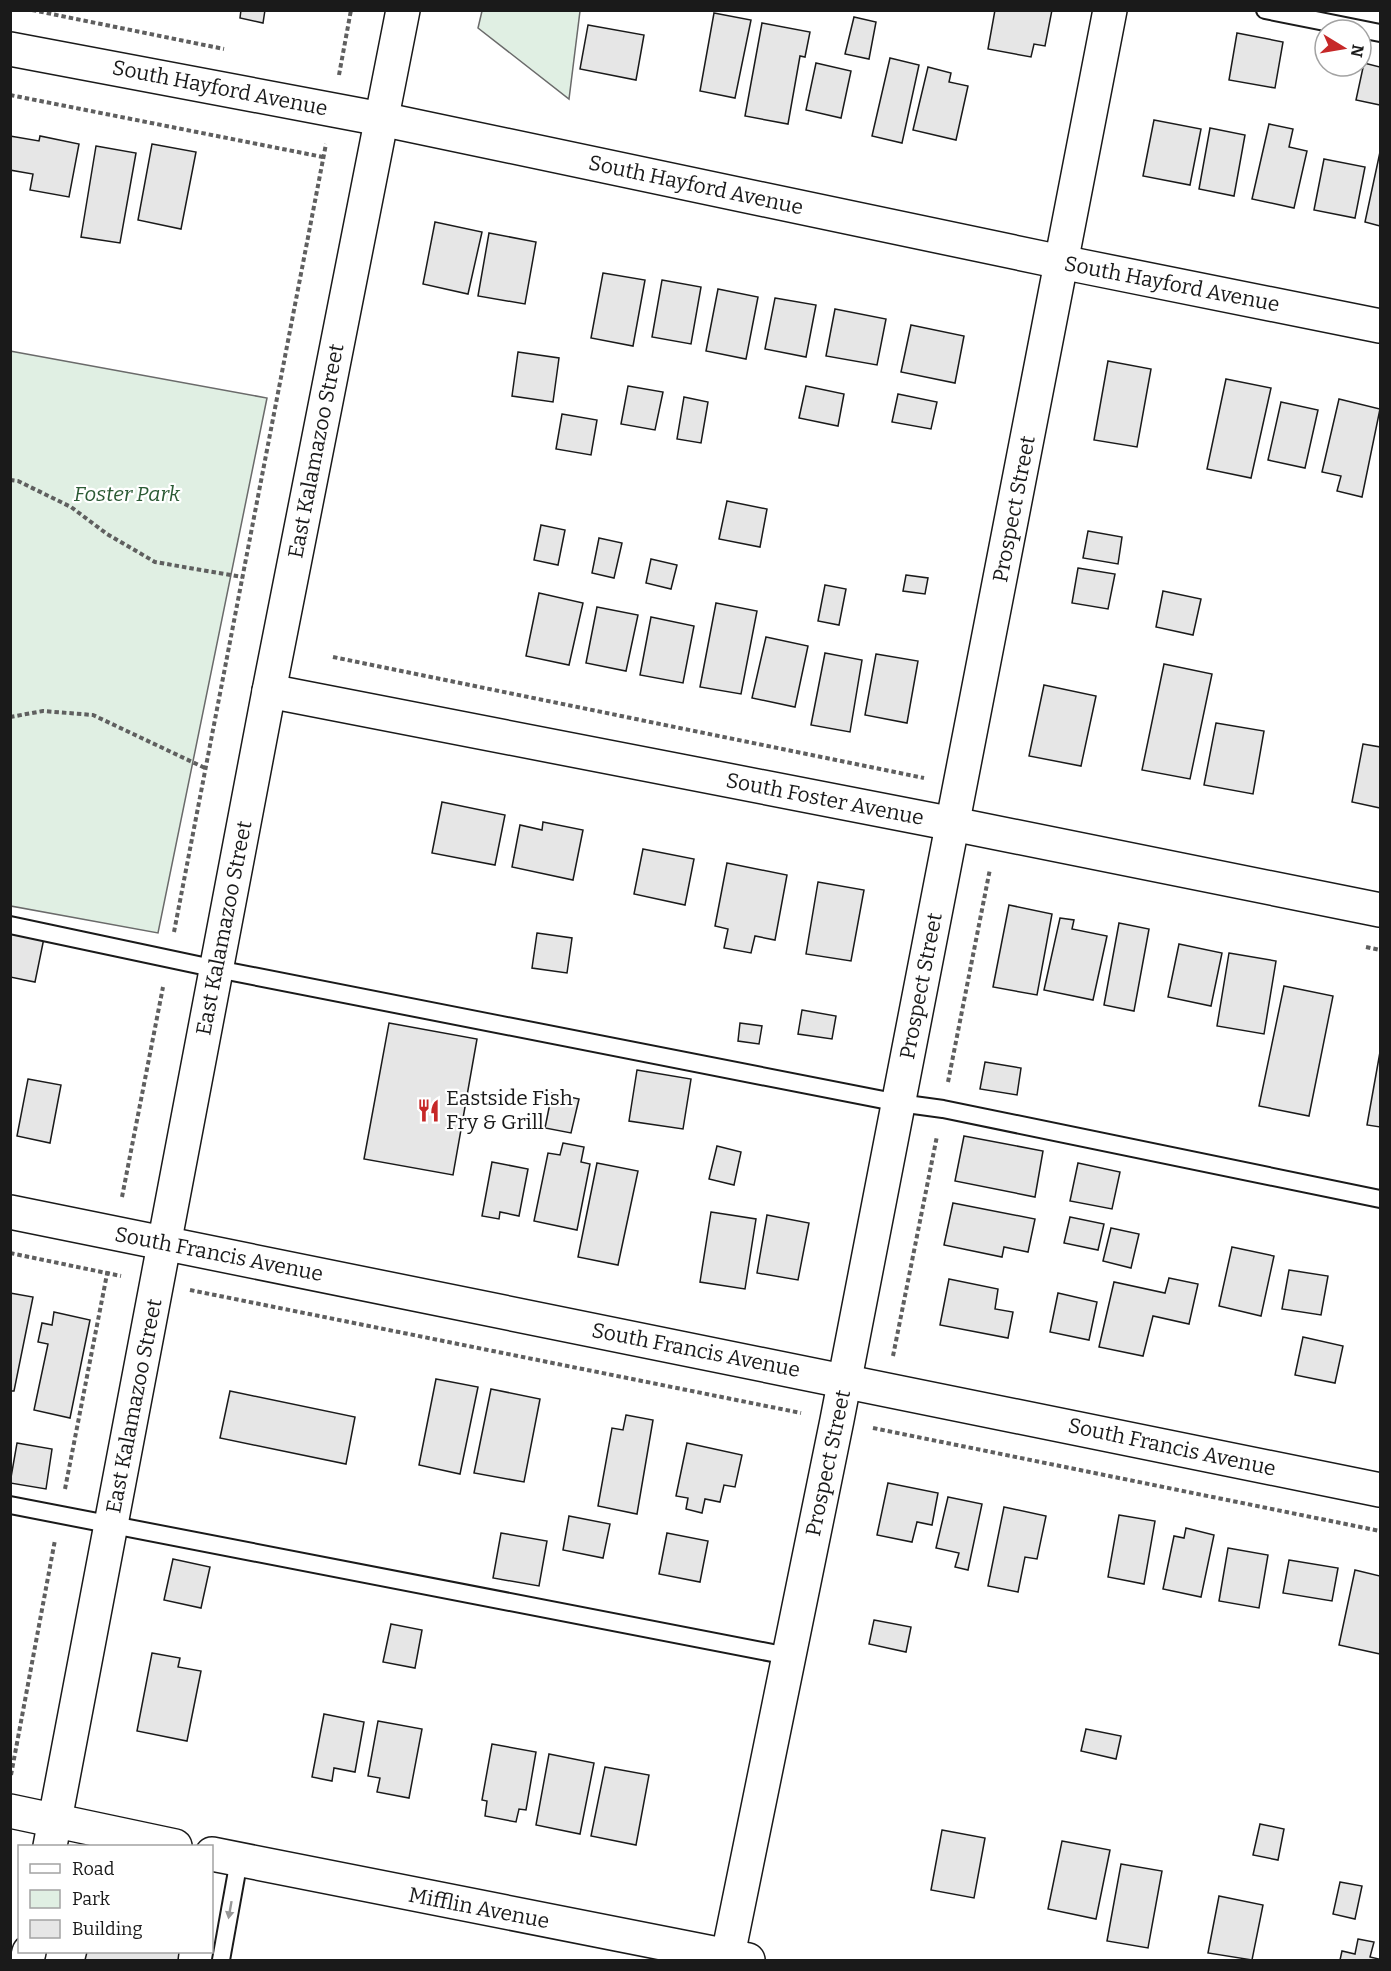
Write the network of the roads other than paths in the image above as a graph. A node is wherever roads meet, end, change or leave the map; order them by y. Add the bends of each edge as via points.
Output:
1 (403, 10) edge
2 (1110, 10) edge
3 (1265, 10) edge
4 (1380, 33) edge
5 (10, 49) edge
6 (381, 119) junction
7 (1061, 262) junction
8 (1380, 326) edge
9 (270, 691) junction
10 (953, 824) junction
11 (1380, 910) edge
12 (10, 925) edge
13 (217, 969) junction
14 (899, 1103) junction
15 (1380, 1199) edge
16 (10, 1212) edge
17 (165, 1243) junction
18 (845, 1381) junction
19 (1380, 1490) edge
20 (10, 1505) edge
21 (111, 1525) junction
22 (788, 1656) junction
23 (10, 1811) edge
24 (53, 1833) edge
25 (166, 1845) edge
26 (225, 1857) edge
27 (734, 1959) edge
28 (221, 1960) edge

1 - 6 street, East Kalamazoo Street
2 - 7 street, Prospect Street
3 - 4 lane
5 - 6 street, South Hayford Avenue
6 - 7 street, South Hayford Avenue
6 - 9 street, East Kalamazoo Street
7 - 8 street, South Hayford Avenue
7 - 10 street, Prospect Street
9 - 10 street, South Foster Avenue
9 - 13 street, East Kalamazoo Street
10 - 11 street, South Foster Avenue
10 - 14 street, Prospect Street
12 - 13 lane
13 - 14 lane
13 - 17 street, East Kalamazoo Street
14 - 15 lane
14 - 18 street, Prospect Street
16 - 17 street, South Francis Avenue
17 - 18 street, South Francis Avenue
17 - 21 street, East Kalamazoo Street
18 - 19 street, South Francis Avenue
18 - 22 street, Prospect Street
20 - 21 lane
21 - 22 lane
21 - 24 street, East Kalamazoo Street
22 - 27 street, Prospect Street
23 - 24 street
24 - 25 street
26 - 27 street, Mifflin Avenue
26 -> 28 lane

